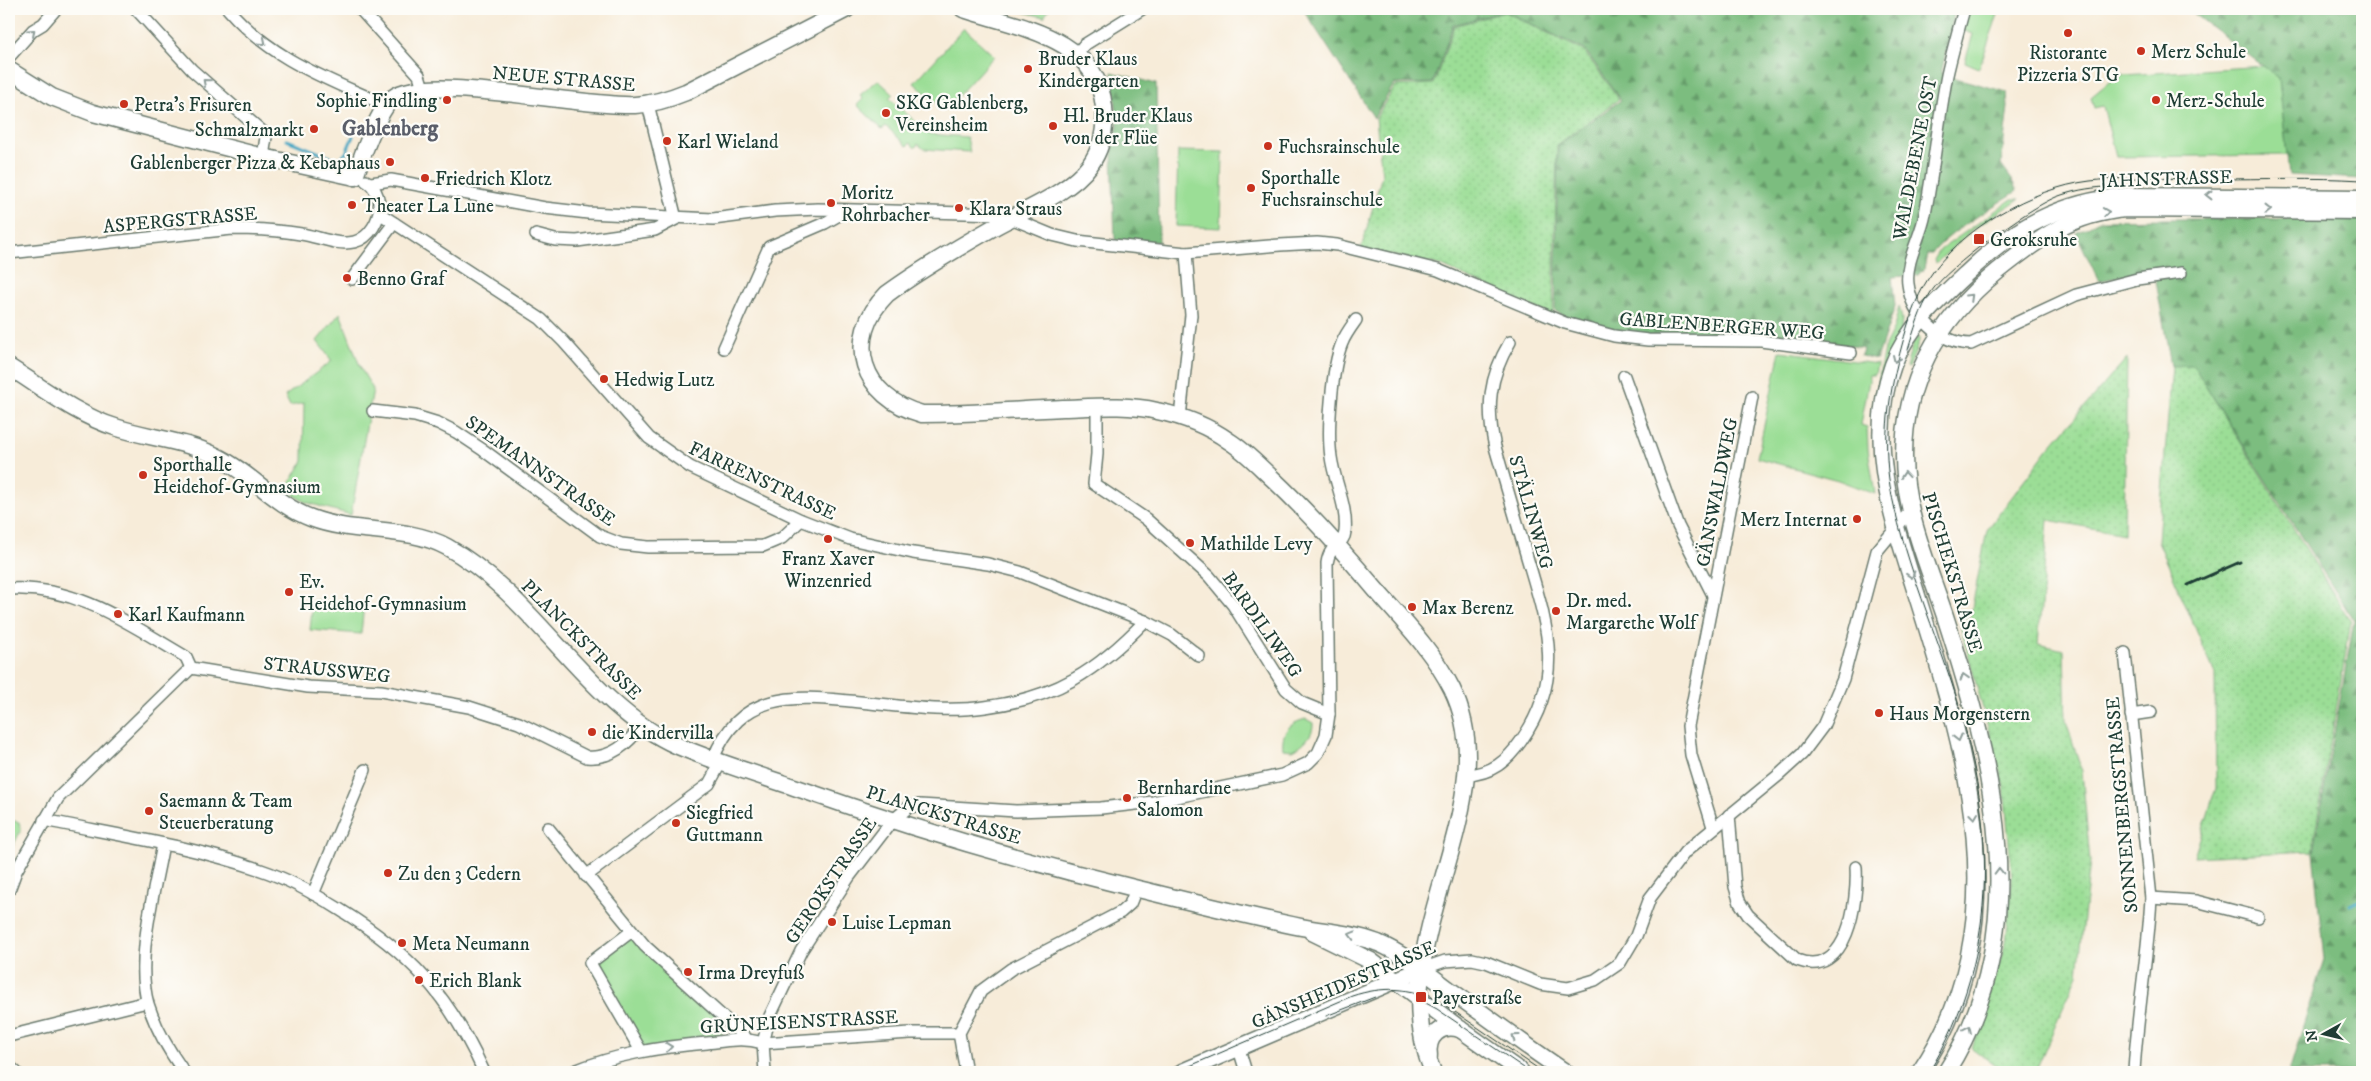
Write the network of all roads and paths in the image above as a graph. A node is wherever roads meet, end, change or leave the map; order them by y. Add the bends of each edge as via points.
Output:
1 (56, 9) edge
2 (136, 9) edge
3 (228, 9) edge
4 (360, 9) edge
5 (847, 9) edge
6 (963, 9) edge
7 (1142, 9) edge
8 (1964, 9) edge
9 (1077, 53) junction
10 (9, 57) edge
11 (9, 70) edge
12 (423, 88) junction
13 (648, 104) junction
14 (385, 105) junction
15 (263, 157) junction
16 (355, 178) junction
17 (371, 184) junction
18 (2362, 198) edge
19 (846, 211) junction
20 (2362, 212) edge
21 (379, 213) junction
22 (676, 219) junction
23 (1011, 219) junction
24 (394, 222) junction
25 (536, 235) dead end
26 (9, 253) edge
27 (1186, 253) junction
28 (2181, 273) dead end
29 (352, 279) dead end
30 (1922, 318) junction
31 (1356, 320) dead end
32 (1939, 334) junction
33 (1510, 342) dead end
34 (724, 348) dead end
35 (1851, 353) dead end
36 (9, 367) edge
37 (1624, 376) dead end
38 (1752, 397) dead end
39 (1097, 406) junction
40 (373, 411) dead end
41 (1180, 417) junction
42 (1911, 510) junction
43 (801, 520) junction
44 (1896, 528) junction
45 (1337, 543) junction
46 (9, 590) edge
47 (1713, 595) junction
48 (1145, 620) junction
49 (2125, 653) dead end
50 (1199, 656) dead end
51 (191, 668) junction
52 (2151, 712) dead end
53 (1329, 714) junction
54 (2131, 715) junction
55 (642, 725) junction
56 (717, 761) junction
57 (365, 770) dead end
58 (1466, 775) junction
59 (1729, 815) junction
60 (44, 820) junction
61 (892, 821) junction
62 (548, 828) dead end
63 (1713, 828) junction
64 (163, 844) junction
65 (1856, 867) dead end
66 (586, 876) junction
67 (1136, 889) junction
68 (9, 890) edge
69 (313, 894) junction
70 (2151, 898) junction
71 (2258, 916) dead end
72 (1300, 926) junction
73 (632, 931) junction
74 (1434, 955) junction
75 (1398, 980) junction
76 (1359, 997) junction
77 (1419, 998) junction
78 (148, 1002) junction
79 (1460, 1029) junction
80 (959, 1033) junction
81 (9, 1036) edge
82 (746, 1038) junction
83 (764, 1043) junction
84 (1240, 1049) junction
85 (641, 1051) junction
86 (9, 1066) edge
87 (1432, 1070) edge
88 (16, 1072) edge
89 (184, 1072) edge
90 (484, 1072) edge
91 (572, 1072) edge
92 (764, 1072) edge
93 (966, 1072) edge
94 (1182, 1072) edge
95 (1246, 1072) edge
96 (1522, 1072) edge
97 (1565, 1072) edge
98 (1920, 1072) edge
99 (1946, 1072) edge
100 (2134, 1072) edge

10 -> 1 street
15 -> 2 street via 264,133 192,70
3 -> 14 street via 281,56 328,81
4 - 12 street via 419,75
5 - 13 main road, NEUE STRASSE via 686,92
6 - 9 main road via 1044,35
7 - 9 street via 1084,45
8 - 30 street, WALDEBENE OST via 1947,75 1923,224 1908,272 1914,306
9 - 23 main road via 1089,66 1103,94 1104,132 1099,150 1078,178
11 - 15 main road via 70,106
12 - 13 main road, NEUE STRASSE via 602,104
12 - 14 main road, NEUE STRASSE via 408,90
13 - 22 street
14 - 16 main road via 365,146
15 - 16 main road
16 - 17 street
17 - 21 street via 376,192
17 - 22 street, GABLENBERGER WEG via 391,180 545,208
18 -> 30 main road, JAHNSTRASSE via 2157,195 2080,202 2014,234 1957,282
19 - 22 street, GABLENBERGER WEG via 809,210
19 - 23 street, GABLENBERGER WEG via 982,213 1000,214
19 - 34 street via 769,247
32 -> 20 main road, JAHNSTRASSE via 1988,279 2021,253 2063,224 2099,213 2135,209
21 - 24 street, FARRENSTRASSE
21 - 26 street, ASPERGSTRASSE via 375,224 355,242 262,229 232,229
22 - 25 street via 655,230 577,241
23 - 27 street, GABLENBERGER WEG via 1077,241
23 - 39 main road via 898,285 875,305 863,334 867,371 884,395 907,410 922,414
24 - 29 street
24 - 43 street, FARRENSTRASSE via 541,320 658,446 690,467
27 - 35 street, GABLENBERGER WEG via 1317,243 1337,245 1438,270 1565,323 1614,336 1648,340 1761,341
27 - 41 street via 1191,315
28 - 32 street via 2137,279 2076,295 1971,344 1956,342
30 - 32 street, WALDEBENE OST
30 -> 44 main road via 1901,347 1894,363 1884,408 1883,467
31 - 45 street, GEROKSTRASSE via 1341,345 1333,388 1331,457 1345,526 1344,536
42 -> 32 main road, PISCHEKSTRASSE via 1904,457 1908,417 1923,362
33 - 58 street, STÄLINWEG via 1492,381 1489,414 1495,447 1548,629 1550,670 1539,709 1516,748 1504,762 1490,771
36 - 55 main road, PLANCKSTRASSE via 97,420 220,457 306,517 353,529 427,538 449,548 500,586 614,703
37 - 47 street via 1678,526
38 - 47 street, GÄNSWALDWEG
39 - 41 main road via 1139,408
39 - 53 street, BARDILIWEG via 1094,484 1146,519 1209,576 1233,605 1286,690 1302,703
40 - 43 street, SPEMANNSTRASSE via 422,418 456,432 600,536 621,544 648,547 763,546 782,538
41 - 45 main road via 1213,432 1248,455
42 - 44 street, GÄNSHEIDESTRASSE
99 -> 42 main road, PISCHEKSTRASSE via 1974,1016 1991,956 1998,907 1998,843 1989,776 1973,706
43 - 48 street, FARRENSTRASSE via 876,546 1005,568
44 - 59 street, GÄNSHEIDESTRASSE via 1876,556 1844,679 1823,726 1802,754
44 -> 98 main road via 1959,741 1974,814 1978,863 1974,925 1963,980 1940,1038
45 - 53 street, GEROKSTRASSE via 1329,551 1327,563
45 - 58 main road via 1430,652 1442,672 1456,699 1464,726
46 - 51 street via 45,589 80,599 186,657
47 - 63 street, GÄNSWALDWEG via 1689,711 1688,740
48 - 50 street, FARRENSTRASSE
48 - 56 street via 1095,668 1030,698 987,707 948,710 786,698 756,708 733,724 721,741
49 - 54 street, SONNENBERGSTRASSE
51 - 55 street, STRAUSSWEG via 308,687 381,691 469,707 519,723 587,757 598,758 625,746
51 - 60 street via 58,798
52 - 54 street
53 - 61 street, GEROKSTRASSE via 1326,735 1318,753 1308,763 1282,775 1130,805 1048,811 920,805 909,807
54 - 70 street, SONNENBERGSTRASSE
55 - 56 main road, PLANCKSTRASSE via 676,745
56 - 61 main road, PLANCKSTRASSE
56 - 66 street via 709,784
57 - 69 street
58 - 74 main road
59 - 63 street, GÄNSHEIDESTRASSE
59 - 65 street via 1735,887 1740,903 1748,916 1797,960 1805,963 1824,961 1841,945 1857,896
60 - 64 street
60 - 68 street via 16,870
61 - 67 main road, PLANCKSTRASSE
61 - 83 street, GEROKSTRASSE via 801,951 770,1016
62 - 66 street
63 - 74 street, GÄNSHEIDESTRASSE via 1686,852 1650,898 1636,936 1620,963 1595,980 1568,988 1540,984 1482,961
64 - 69 street via 264,871
64 - 78 street via 143,958
66 - 73 street
67 - 72 main road, PLANCKSTRASSE
67 - 80 street via 1130,904 1120,912 1011,969 981,991
69 - 90 street via 368,927 409,960 458,1022
70 - 71 street via 2196,901
70 - 100 street, SONNENBERGSTRASSE
74 -> 72 main road, PLANCKSTRASSE via 1388,948 1360,937
72 - 75 main road, PLANCKSTRASSE via 1371,961
73 - 82 street
73 - 85 street via 590,963
74 - 75 main road, GÄNSHEIDESTRASSE
74 - 77 main road
97 -> 74 main road via 1460,997
75 - 76 main road, GÄNSHEIDESTRASSE
75 - 77 main road
76 - 77 main road via 1389,993
76 - 84 main road, GÄNSHEIDESTRASSE
77 - 79 main road
77 - 87 main road via 1422,1039
78 - 81 street
78 - 89 street via 167,1048
79 - 87 main road via 1447,1028 1432,1036 1428,1047
79 - 96 main road
80 - 83 street, GRÜNEISENSTRASSE via 910,1033
80 - 93 street
82 - 83 street, GRÜNEISENSTRASSE
85 -> 82 street, GRÜNEISENSTRASSE
83 - 92 street, GEROKSTRASSE
84 - 94 main road, GÄNSHEIDESTRASSE
84 - 95 street
85 - 91 street, GRÜNEISENSTRASSE via 602,1060
86 - 88 street

